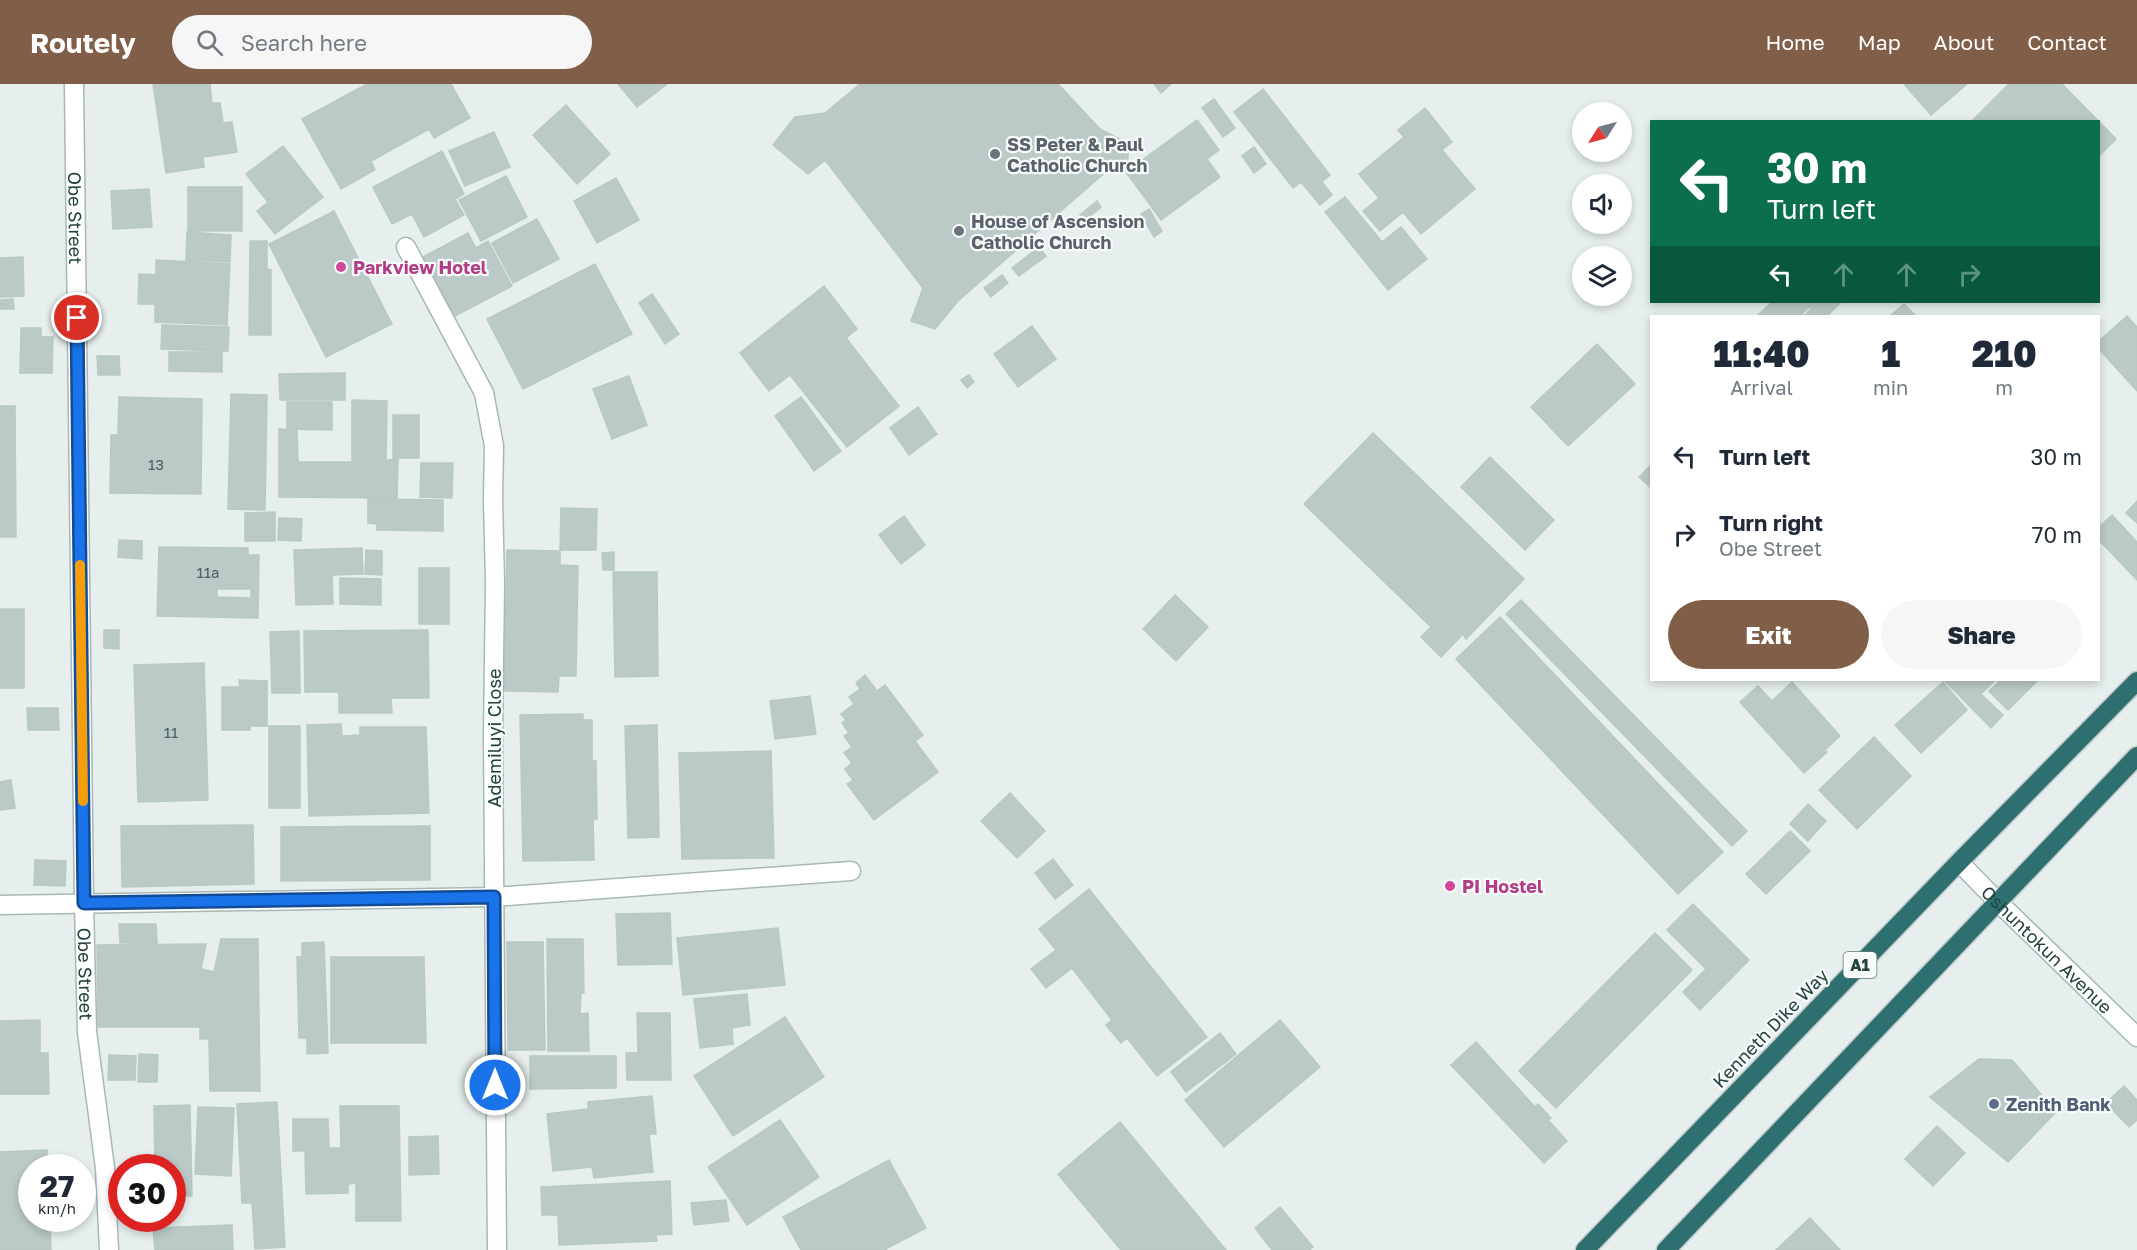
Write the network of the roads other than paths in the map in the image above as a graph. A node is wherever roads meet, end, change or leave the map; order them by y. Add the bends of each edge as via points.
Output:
1 (74, 84) edge
2 (406, 247) dead end
3 (2137, 681) edge
4 (2137, 756) edge
5 (1959, 862) junction
6 (851, 871) dead end
7 (494, 897) junction
8 (1997, 902) junction
9 (84, 903) junction
10 (0, 905) edge
11 (2137, 1036) edge
12 (109, 1250) edge
13 (497, 1250) edge
14 (1585, 1250) edge
15 (1666, 1250) edge

1 - 9 street, Obe Street
2 - 7 street, Ademiluyi Close via 484,393 494,446
3 - 5 highway, Kenneth Dike Way / A1
4 - 8 highway
5 - 8 street, Oshuntokun Avenue
5 - 14 highway, Kenneth Dike Way / A1
6 - 7 street
7 - 9 street
7 - 13 street, Ademiluyi Close
8 - 11 street, Oshuntokun Avenue
8 - 15 highway
9 - 10 street
9 - 12 street, Obe Street via 87,1032 105,1168

